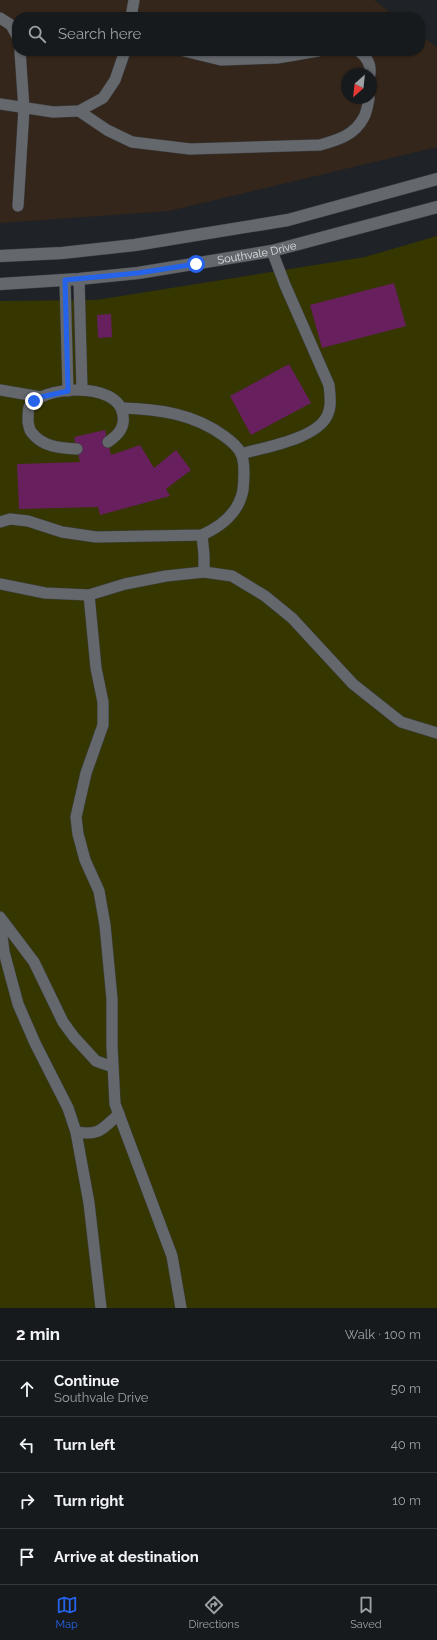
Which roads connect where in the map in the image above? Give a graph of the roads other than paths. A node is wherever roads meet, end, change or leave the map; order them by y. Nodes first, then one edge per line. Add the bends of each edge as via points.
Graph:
1 (134, 0) edge
2 (132, 12) edge
3 (0, 18) edge
4 (12, 24) edge
5 (20, 56) edge
6 (122, 56) edge
7 (205, 56) edge
8 (289, 56) edge
9 (365, 56) edge
10 (371, 68) edge
11 (0, 104) edge
12 (367, 104) edge
13 (24, 109) junction
14 (79, 111) junction
15 (437, 179) edge
16 (18, 206) dead end
17 (437, 207) edge
18 (272, 251) junction
19 (0, 256) edge
20 (79, 279) junction
21 (65, 280) junction
22 (0, 284) edge
23 (0, 390) edge
24 (82, 390) junction
25 (68, 391) junction
26 (41, 397) junction
27 (122, 408) junction
28 (108, 442) dead end
29 (76, 449) dead end
30 (241, 454) junction
31 (0, 522) edge
32 (202, 535) junction
33 (204, 572) junction
34 (0, 584) edge
35 (89, 595) junction
36 (437, 733) edge
37 (0, 918) edge
38 (113, 1067) junction
39 (119, 1114) junction
40 (76, 1132) junction
41 (101, 1308) edge
42 (181, 1308) edge

1 - 2 lane
3 - 4 lane
5 - 13 lane
6 - 14 lane via 115,80 103,98
7 - 8 lane via 221,60
9 - 10 lane
11 - 13 lane
12 - 14 lane via 364,117 352,132 338,140 320,145 190,149 132,142 107,130
13 - 14 lane
13 - 16 lane
15 - 19 street via 288,220 135,245 62,253
17 - 18 street, Southvale Drive
18 - 20 street, Southvale Drive via 138,273
18 - 30 lane via 329,385 331,402 327,416 317,429 298,438
20 - 21 street, Southvale Drive
20 - 24 lane
21 - 22 street, Southvale Drive
21 - 25 lane
23 - 26 lane
24 - 25 lane
24 - 27 lane via 106,394 116,400
25 - 26 lane
26 - 29 lane via 29,407 30,431 38,440 49,445
27 - 28 lane via 124,418 121,428 118,435
27 - 30 lane via 163,411 189,417 213,428 234,443
30 - 32 lane via 244,479 241,497 231,516 214,530
31 - 32 lane via 10,519 28,521 62,532 96,537
32 - 33 lane
33 - 35 lane via 125,584
33 - 36 lane via 232,576 265,596 292,618 353,684 384,709 401,722
34 - 35 lane via 45,593
35 - 38 lane via 96,668 103,702 103,725 86,773 76,817 85,860 99,891 112,999
37 - 38 lane via 34,962 63,1022 74,1037 96,1061
37 - 40 lane via 4,952 18,1004 68,1108
38 - 39 lane via 115,1104
39 - 40 lane via 99,1131 90,1134
39 - 42 lane via 172,1256
40 - 41 lane via 89,1203

